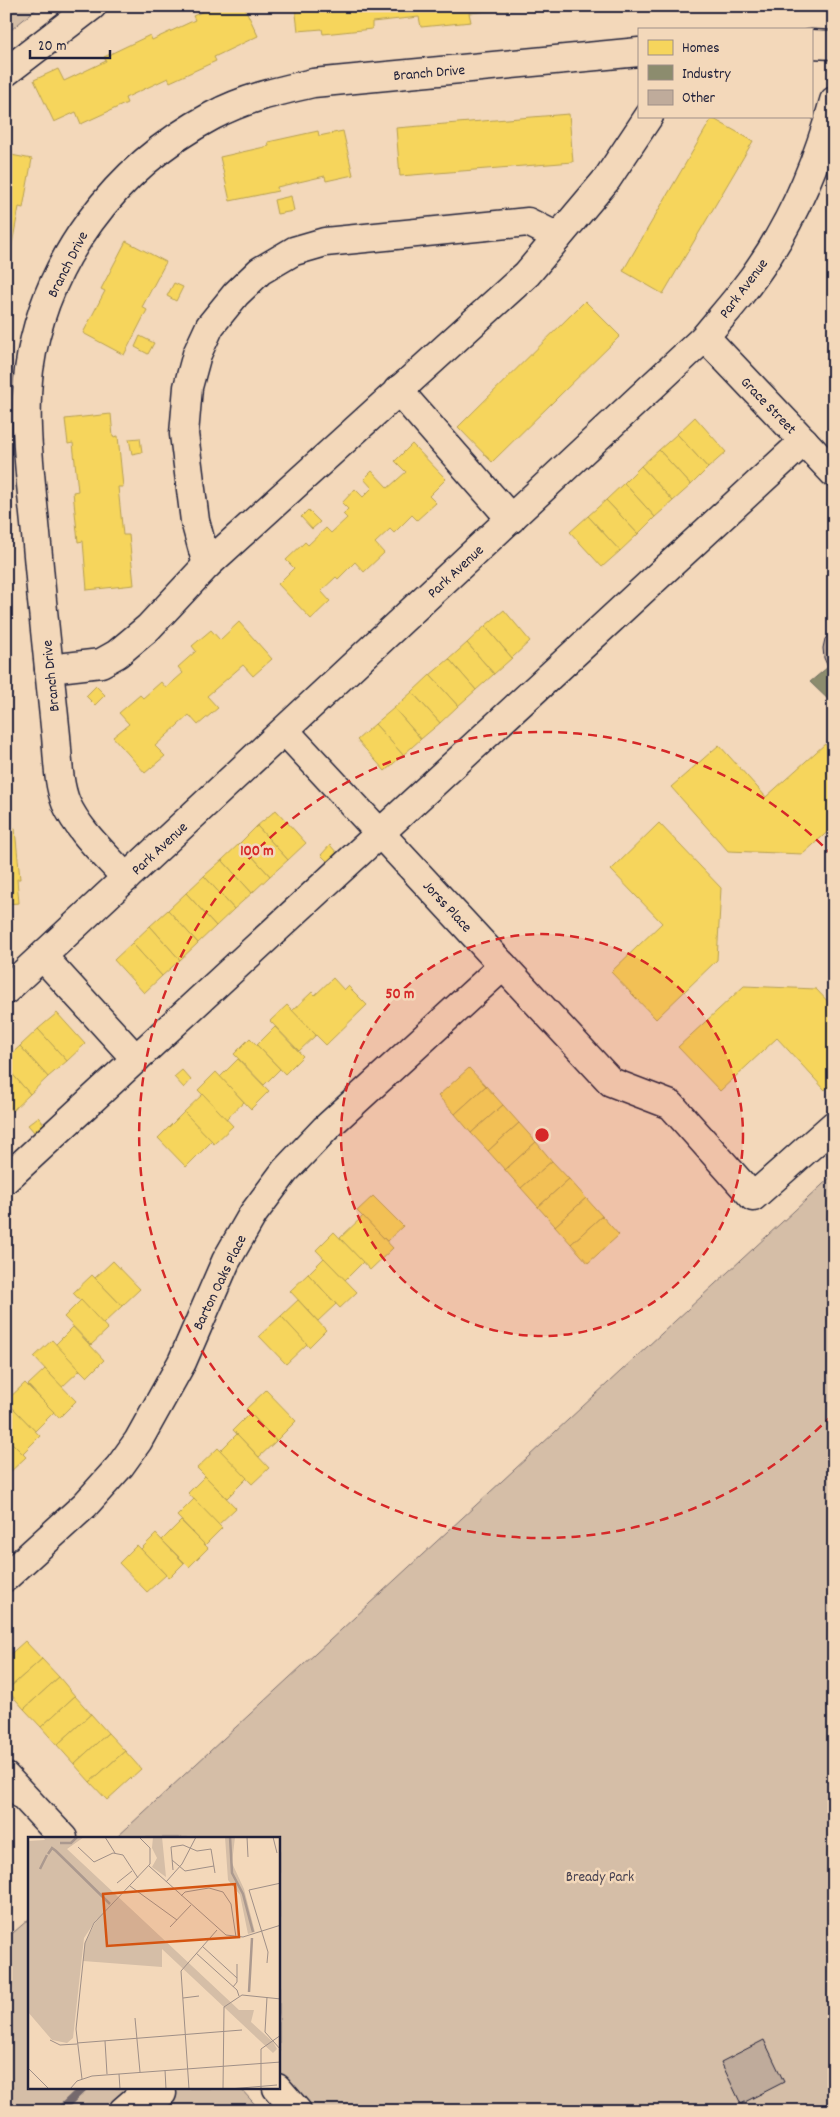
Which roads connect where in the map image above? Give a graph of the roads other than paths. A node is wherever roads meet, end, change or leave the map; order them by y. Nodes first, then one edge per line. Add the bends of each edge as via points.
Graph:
1 (92, 6) edge
2 (812, 44) edge
3 (834, 45) edge
4 (638, 52) edge
5 (6, 72) edge
6 (834, 102) edge
7 (648, 118) edge
8 (558, 237) junction
9 (705, 337) junction
10 (398, 390) junction
11 (804, 441) junction
12 (834, 473) edge
13 (511, 519) junction
14 (207, 565) junction
15 (49, 669) junction
16 (285, 731) junction
17 (381, 834) junction
18 (126, 878) junction
19 (42, 956) junction
20 (503, 966) junction
21 (6, 990) edge
22 (136, 1059) junction
23 (834, 1125) edge
24 (6, 1178) edge
25 (6, 1577) edge
26 (6, 1777) edge
27 (63, 1837) edge
28 (279, 2090) edge
29 (162, 2093) dead end
30 (123, 2111) edge
31 (297, 2111) edge

1 - 5 street
2 - 3 street
4 - 15 street, Branch Drive via 304,85 260,96 214,115 172,140 135,169 104,201 56,278 39,324 29,369 26,417 29,464
6 - 9 street, Park Avenue via 800,197 773,248
7 - 8 street via 607,179
8 - 10 street via 527,274
8 - 14 street via 528,222 325,242 294,251 260,271 210,326 197,354 188,388 184,434 195,521
9 - 11 street, Grace Street
9 - 13 street, Park Avenue
10 - 13 street
10 - 14 street
11 - 12 street, Grace Street
11 - 17 street
13 - 16 street, Park Avenue
14 - 15 street via 148,628 118,654 101,663
15 - 18 street, Branch Drive via 66,801 77,823
16 - 17 street, Jorss Place
16 - 18 street, Park Avenue
17 - 20 street, Jorss Place
17 - 22 street
18 - 19 street, Park Avenue
19 - 21 street, Park Avenue
19 - 22 street
20 - 23 street, Jorss Place via 611,1082 671,1105 753,1197
20 - 25 street, Barton Oaks Place via 325,1129 285,1171 253,1214 226,1261 182,1362 138,1441 85,1504
22 - 24 street
26 - 27 street
28 - 31 street
29 - 30 street via 146,2091

